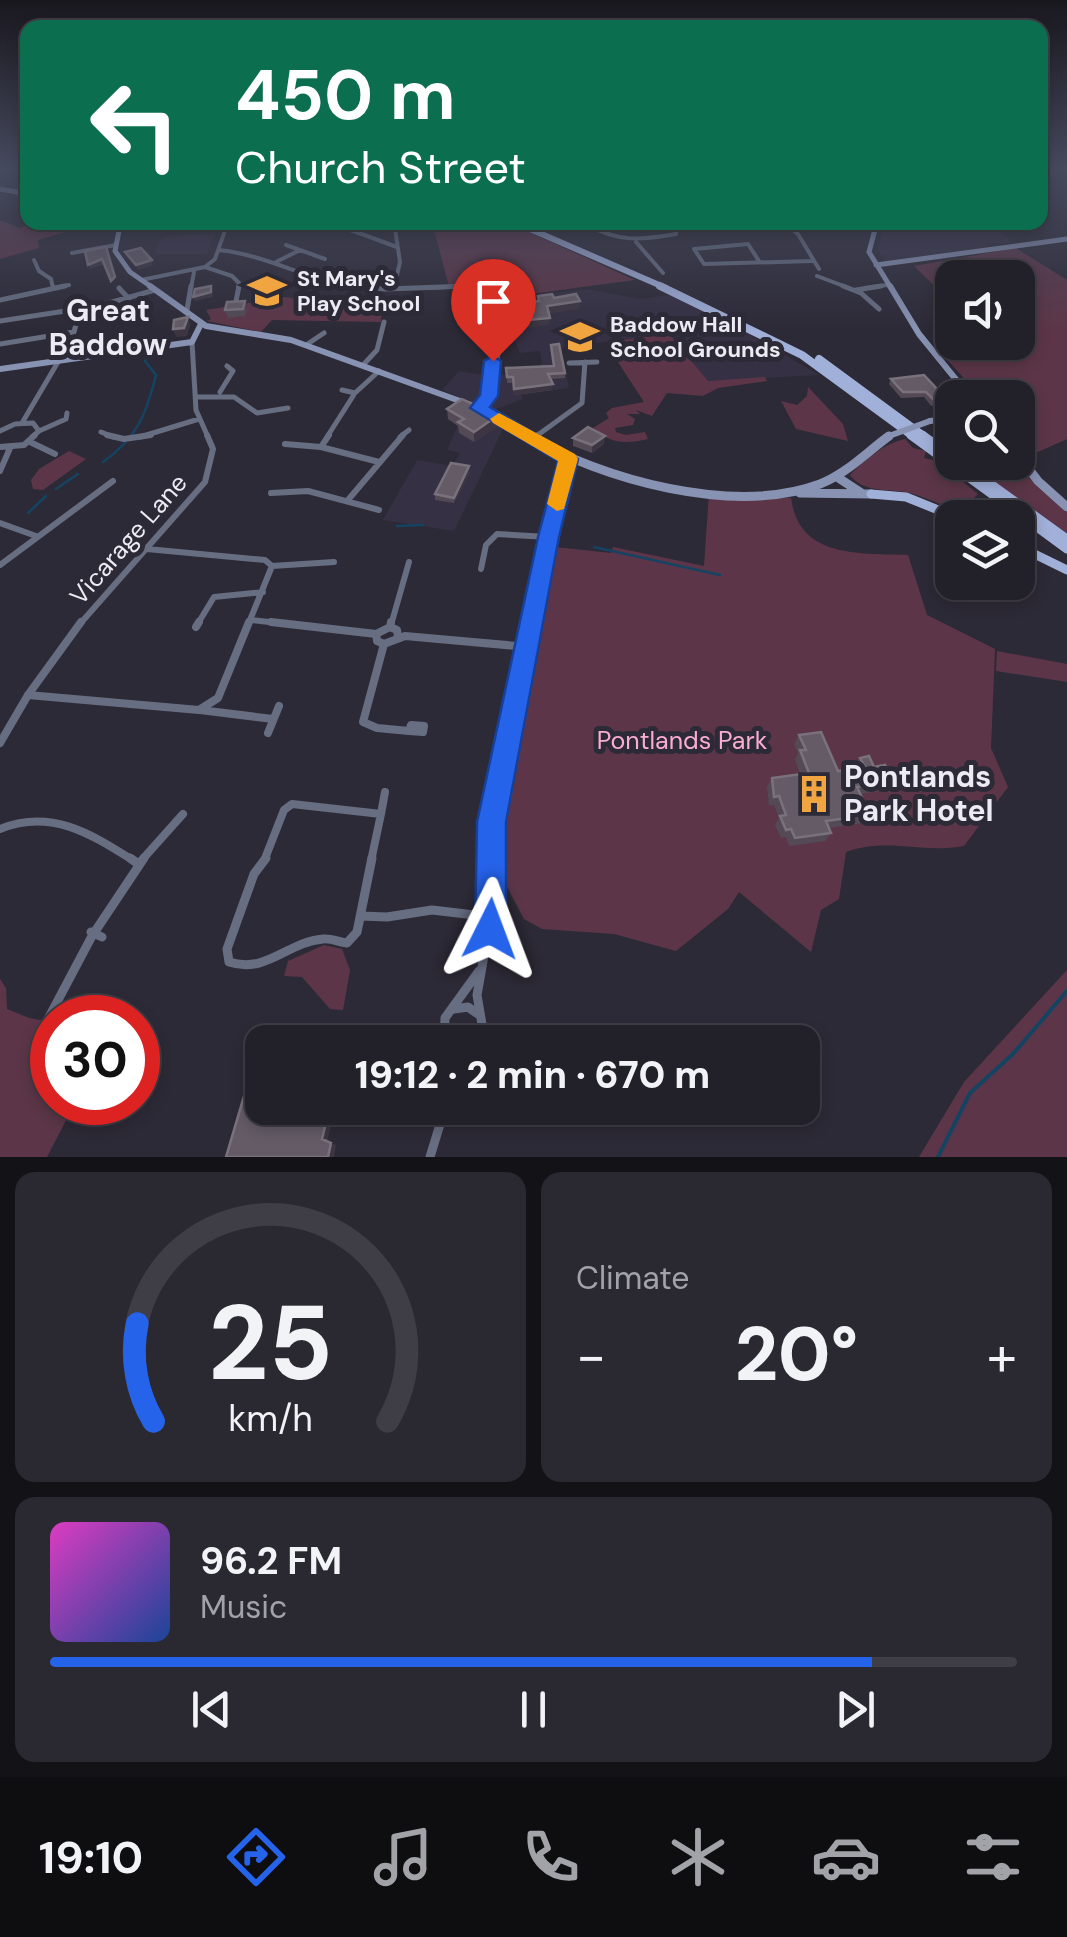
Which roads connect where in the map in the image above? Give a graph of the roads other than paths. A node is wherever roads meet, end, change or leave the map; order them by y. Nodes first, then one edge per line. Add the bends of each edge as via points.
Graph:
1 (119, 230) edge
2 (225, 230) edge
3 (351, 230) edge
4 (395, 230) edge
5 (532, 230) edge
6 (542, 230) edge
7 (597, 230) edge
8 (676, 230) edge
9 (793, 230) edge
10 (875, 230) edge
11 (1067, 239) edge
12 (636, 242) junction
13 (116, 245) junction
14 (286, 245) dead end
15 (398, 247) junction
16 (219, 250) junction
17 (300, 250) junction
18 (72, 253) dead end
19 (325, 260) dead end
20 (759, 261) junction
21 (812, 261) junction
22 (275, 262) junction
23 (876, 265) junction
24 (26, 266) dead end
25 (205, 267) junction
26 (194, 271) junction
27 (663, 272) dead end
28 (141, 280) junction
29 (887, 284) junction
30 (70, 285) dead end
31 (53, 288) junction
32 (119, 288) dead end
33 (394, 288) junction
34 (156, 290) junction
35 (856, 290) junction
36 (0, 300) edge
37 (129, 300) junction
38 (236, 300) edge
39 (506, 300) dead end
40 (80, 309) junction
41 (879, 309) dead end
42 (187, 310) junction
43 (0, 321) edge
44 (201, 324) junction
45 (506, 325) dead end
46 (386, 326) dead end
47 (324, 333) dead end
48 (192, 342) junction
49 (0, 344) edge
50 (306, 345) junction
51 (58, 362) junction
52 (585, 362) junction
53 (597, 362) dead end
54 (569, 363) dead end
55 (364, 364) junction
56 (227, 366) dead end
57 (0, 370) edge
58 (380, 370) junction
59 (956, 380) edge
60 (342, 390) dead end
61 (219, 393) junction
62 (355, 394) junction
63 (196, 397) junction
64 (288, 408) dead end
65 (479, 408) junction
66 (67, 413) dead end
67 (198, 419) junction
68 (935, 420) edge
69 (22, 422) junction
70 (408, 430) dead end
71 (39, 431) junction
72 (0, 432) edge
73 (102, 435) dead end
74 (889, 436) joint
75 (535, 437) junction
76 (30, 442) junction
77 (935, 444) edge
78 (0, 447) edge
79 (321, 447) junction
80 (10, 448) junction
81 (286, 453) dead end
82 (55, 454) dead end
83 (568, 459) junction
84 (379, 462) junction
85 (0, 471) edge
86 (1035, 473) edge
87 (836, 477) junction
88 (985, 480) edge
89 (108, 483) dead end
90 (271, 493) dead end
91 (793, 493) junction
92 (867, 494) junction
93 (348, 500) junction
94 (1067, 507) edge
95 (935, 509) edge
96 (379, 510) dead end
97 (0, 523) edge
98 (36, 536) junction
99 (548, 537) junction
100 (1067, 539) edge
101 (146, 549) junction
102 (1067, 550) edge
103 (1035, 554) edge
104 (334, 562) dead end
105 (409, 562) dead end
106 (0, 564) edge
107 (272, 566) junction
108 (481, 569) dead end
109 (1067, 570) edge
110 (263, 592) junction
111 (251, 620) junction
112 (186, 621) dead end
113 (390, 627) junction
114 (376, 634) junction
115 (398, 636) junction
116 (384, 644) junction
117 (528, 647) junction
118 (28, 695) junction
119 (278, 706) dead end
120 (199, 710) junction
121 (273, 719) junction
122 (409, 730) dead end
123 (268, 733) dead end
124 (0, 744) edge
125 (385, 792) dead end
126 (184, 814) dead end
127 (380, 814) junction
128 (0, 828) edge
129 (137, 863) junction
130 (361, 916) junction
131 (492, 917) junction
132 (91, 932) junction
133 (102, 937) dead end
134 (481, 968) junction
135 (60, 995) edge
136 (454, 1010) junction
137 (479, 1015) junction
138 (445, 1025) edge
139 (482, 1025) edge
140 (440, 1125) edge
141 (430, 1157) edge

1 - 13 street
2 - 16 street
3 - 15 street
4 - 15 street
5 - 102 main road via 722,312 802,355
6 - 77 main road via 773,331
7 - 12 street
8 - 12 street
9 - 21 street
10 - 23 street via 869,252
11 - 23 street
12 - 27 street
13 - 18 street
13 - 28 street via 120,261
14 - 17 street
15 - 33 street
16 - 22 street
16 - 25 street
17 - 19 street
17 - 22 street
20 - 20 street via 704,264 694,249 748,244
20 - 21 street
21 - 35 street via 818,272
22 - 33 street via 323,282
23 - 29 street
24 - 31 street via 35,262
25 - 26 street
25 - 38 street via 240,283
26 - 28 street
26 - 42 street
28 - 34 street
29 - 35 street
29 - 59 street
30 - 31 street
31 - 36 street
32 - 37 street
33 - 39 street via 493,285
34 - 37 street
34 - 42 street
35 - 41 street
37 - 40 street
40 - 43 street
40 - 49 street via 77,329 69,334
42 - 44 street
44 - 48 street
44 - 50 street
45 - 65 street via 489,396
46 - 55 street
47 - 50 street
48 - 51 street
48 - 63 street, Vicarage Lane
50 - 55 street
51 - 57 street
51 - 69 street
52 - 53 street
52 - 54 street
52 - 75 street via 580,402
55 - 58 street
56 - 61 street via 233,371
58 - 62 street
58 - 65 street
60 - 62 street
61 - 63 street
61 - 64 street via 244,400 251,412
62 - 79 street
63 - 67 street, Vicarage Lane
65 - 75 street
66 - 71 street
67 - 73 street via 134,438
67 - 101 street, Vicarage Lane via 213,450 208,474
68 - 74 street, bridge
69 - 71 street
69 - 72 street
70 - 84 street
71 - 76 street
74 - 87 street
75 - 83 street
76 - 80 street
76 - 82 street
78 - 80 street
79 - 81 street via 285,442
79 - 84 street
80 - 85 street
83 - 91 street via 674,486
83 - 99 street
84 - 93 street
86 - 94 street
87 - 91 street
87 - 92 street
88 - 100 main road
89 - 98 street
90 - 93 street via 308,490
91 - 92 street
92 - 95 main road via 906,497
93 - 96 street
97 - 98 street
98 - 106 street
99 - 108 street via 496,534
99 - 117 street
101 - 107 street via 265,560
101 - 118 street, Vicarage Lane
103 - 109 main road
104 - 107 street via 325,557
105 - 113 street
107 - 110 street
110 - 111 street
110 - 112 street via 214,597 197,623
111 - 114 street
111 - 120 street via 218,698
113 - 114 street
113 - 115 street
114 - 116 street
115 - 116 street
115 - 117 street
116 - 122 street via 362,722
117 - 131 street via 492,822
118 - 120 street
118 - 124 street, Vicarage Lane
119 - 121 street
120 - 121 street
121 - 123 street
125 - 127 street
126 - 129 street
127 - 130 street
127 - 130 street via 292,804 284,810 227,957 244,967 319,940 348,942
128 - 129 street via 36,818 60,822
129 - 132 street
130 - 131 street via 432,910
131 - 134 street
132 - 133 street
132 - 135 street
134 - 136 street
134 - 137 street
136 - 137 street
136 - 138 street
137 - 139 street
140 - 141 street

